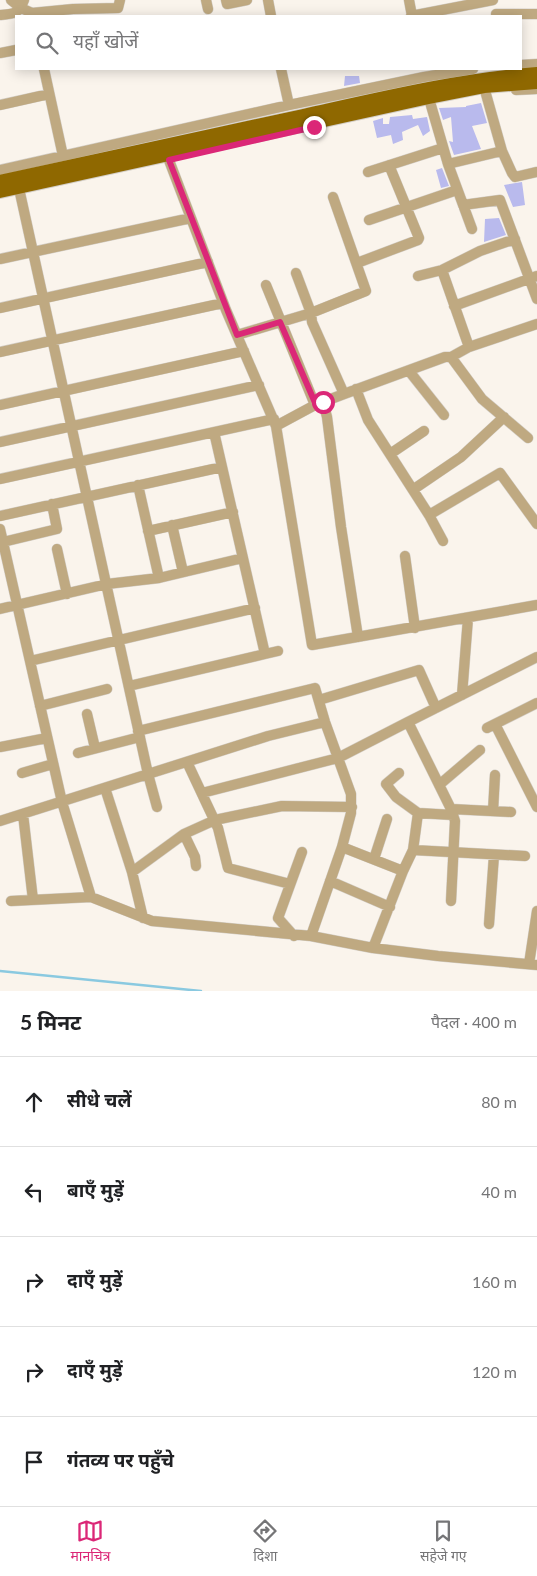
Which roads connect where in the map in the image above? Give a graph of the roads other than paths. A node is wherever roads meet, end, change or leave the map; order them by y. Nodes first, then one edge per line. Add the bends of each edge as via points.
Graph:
1 (11, 0) edge
2 (120, 0) edge
3 (226, 0) edge
4 (247, 0) edge
5 (268, 0) edge
6 (409, 0) edge
7 (493, 0) edge
8 (500, 0) edge
9 (23, 4) edge
10 (69, 5) edge
11 (79, 12) edge
12 (537, 14) edge
13 (0, 15) edge
14 (33, 15) edge
15 (271, 15) edge
16 (412, 15) edge
17 (417, 15) edge
18 (496, 15) edge
19 (15, 50) edge
20 (0, 53) edge
21 (537, 64) edge
22 (522, 65) edge
23 (44, 70) edge
24 (281, 70) edge
25 (461, 70) edge
26 (424, 73) edge
27 (537, 73) edge
28 (537, 83) edge
29 (484, 89) junction
30 (537, 90) edge
31 (49, 94) junction
32 (430, 102) junction
33 (0, 105) edge
34 (289, 105) junction
35 (174, 138) junction
36 (443, 148) junction
37 (502, 151) junction
38 (96, 155) junction
39 (64, 156) junction
40 (168, 158) junction
41 (448, 164) junction
42 (390, 165) junction
43 (0, 170) edge
44 (368, 172) dead end
45 (537, 172) edge
46 (0, 180) edge
47 (457, 190) junction
48 (0, 192) edge
49 (20, 193) junction
50 (0, 197) edge
51 (333, 197) dead end
52 (463, 205) junction
53 (407, 207) junction
54 (191, 218) junction
55 (369, 220) dead end
56 (472, 229) dead end
57 (515, 239) junction
58 (33, 251) junction
59 (0, 259) edge
60 (208, 262) junction
61 (357, 263) junction
62 (442, 270) junction
63 (296, 273) dead end
64 (418, 276) dead end
65 (534, 277) edge
66 (266, 285) dead end
67 (44, 299) junction
68 (537, 299) edge
69 (223, 303) junction
70 (454, 306) junction
71 (0, 308) edge
72 (311, 313) junction
73 (280, 322) junction
74 (535, 327) edge
75 (237, 335) junction
76 (53, 340) junction
77 (469, 347) junction
78 (244, 351) junction
79 (0, 352) edge
80 (451, 357) junction
81 (409, 371) junction
82 (258, 385) junction
83 (356, 389) junction
84 (64, 391) junction
85 (344, 394) junction
86 (319, 404) junction
87 (0, 405) edge
88 (444, 416) dead end
89 (504, 417) junction
90 (275, 423) junction
91 (72, 426) junction
92 (424, 431) dead end
93 (214, 432) junction
94 (528, 438) dead end
95 (0, 442) edge
96 (390, 454) junction
97 (80, 462) junction
98 (222, 467) junction
99 (0, 479) edge
100 (138, 485) junction
101 (414, 489) junction
102 (87, 496) junction
103 (52, 504) junction
104 (233, 512) junction
105 (429, 515) junction
106 (0, 516) edge
107 (537, 524) edge
108 (172, 525) junction
109 (0, 529) edge
110 (148, 531) junction
111 (443, 541) dead end
112 (3, 542) junction
113 (57, 549) dead end
114 (406, 556) dead end
115 (243, 558) junction
116 (183, 572) junction
117 (159, 578) junction
118 (107, 584) junction
119 (67, 594) junction
120 (18, 605) junction
121 (537, 605) edge
122 (255, 608) junction
123 (0, 609) edge
124 (468, 618) junction
125 (415, 628) junction
126 (358, 637) junction
127 (118, 640) junction
128 (278, 651) dead end
129 (265, 654) junction
130 (537, 657) edge
131 (30, 661) junction
132 (129, 686) junction
133 (106, 689) dead end
134 (462, 695) junction
135 (319, 700) junction
136 (537, 703) edge
137 (40, 706) junction
138 (436, 708) junction
139 (87, 714) dead end
140 (325, 722) junction
141 (408, 722) junction
142 (139, 734) junction
143 (48, 738) junction
144 (0, 747) edge
145 (95, 748) junction
146 (480, 750) dead end
147 (78, 753) dead end
148 (338, 758) junction
149 (187, 762) junction
150 (54, 764) junction
151 (22, 773) dead end
152 (399, 773) dead end
153 (148, 774) junction
154 (495, 775) dead end
155 (439, 785) junction
156 (105, 788) junction
157 (202, 794) junction
158 (536, 801) edge
159 (62, 802) junction
160 (158, 807) dead end
161 (352, 807) junction
162 (493, 811) junction
163 (452, 812) junction
164 (511, 812) dead end
165 (418, 813) junction
166 (23, 814) junction
167 (387, 819) dead end
168 (215, 820) junction
169 (0, 821) edge
170 (184, 834) junction
171 (342, 847) junction
172 (413, 850) junction
173 (302, 852) dead end
174 (453, 853) junction
175 (494, 855) junction
176 (525, 856) dead end
177 (374, 859) junction
178 (196, 866) dead end
179 (403, 870) junction
180 (132, 872) junction
181 (330, 881) junction
182 (290, 884) junction
183 (91, 897) junction
184 (33, 900) junction
185 (11, 901) dead end
186 (451, 901) dead end
187 (390, 906) junction
188 (537, 912) edge
189 (143, 918) junction
190 (489, 924) dead end
191 (294, 936) junction
192 (311, 936) junction
193 (373, 948) junction
194 (533, 965) edge

1 - 9 street
2 - 11 street via 118,8
3 - 4 street via 227,4
5 - 15 street
6 - 16 street
7 - 17 street
8 - 18 street
9 - 13 street via 17,13
9 - 14 street
10 - 11 street
10 - 14 street
12 - 18 street
19 - 20 street
21 - 22 street
23 - 31 street
24 - 34 street
25 - 26 street
26 - 34 street
27 - 35 main road via 444,85
28 - 29 main road
29 - 30 street
29 - 32 street
29 - 37 street
29 - 40 main road
31 - 33 street
31 - 39 street
32 - 36 street
32 - 40 street
34 - 35 street
35 - 38 main road
36 - 41 street
36 - 42 street
37 - 41 street
37 - 45 street via 515,177
38 - 39 street
38 - 46 main road
39 - 43 street
40 - 48 main road
40 - 49 street
40 - 54 street
41 - 47 street
42 - 44 street
42 - 53 street
47 - 52 street
47 - 53 street
49 - 50 street
49 - 58 street
51 - 61 street
52 - 56 street
52 - 57 street via 500,200
53 - 55 street
53 - 61 street via 418,240
54 - 58 street
54 - 60 street
57 - 62 street via 480,251
57 - 65 street
58 - 59 street
58 - 67 street
60 - 67 street
60 - 69 street
61 - 72 street via 366,291
62 - 64 street
62 - 70 street
63 - 72 street
65 - 68 street
65 - 70 street
66 - 73 street
67 - 71 street
67 - 76 street
69 - 75 street
69 - 76 street
70 - 77 street
72 - 73 street
72 - 85 street
73 - 75 street
73 - 86 street
74 - 77 street
75 - 78 street
76 - 79 street
76 - 84 street
77 - 80 street
78 - 82 street
78 - 84 street
80 - 81 street
80 - 89 street via 482,399
81 - 83 street
81 - 88 street
82 - 90 street
82 - 91 street
83 - 85 street
83 - 96 street via 368,420
84 - 87 street
84 - 91 street
85 - 86 street
86 - 90 street
86 - 126 street via 326,417
89 - 94 street
89 - 101 street via 461,457
90 - 93 street
90 - 126 street via 312,645
91 - 95 street
91 - 97 street
92 - 96 street
93 - 97 street
93 - 98 street
96 - 101 street
97 - 99 street
97 - 102 street
98 - 100 street
98 - 104 street
100 - 102 street
100 - 110 street
101 - 105 street
102 - 103 street
102 - 118 street
103 - 106 street
103 - 112 street via 57,529
104 - 108 street
104 - 115 street
105 - 107 street via 500,473
105 - 111 street
108 - 110 street
108 - 116 street
109 - 112 street
110 - 117 street
112 - 120 street
113 - 119 street
114 - 125 street
115 - 116 street
115 - 122 street
116 - 117 street
117 - 118 street
118 - 119 street
118 - 127 street
119 - 120 street
120 - 123 street
120 - 131 street
121 - 124 street
122 - 127 street
122 - 129 street
124 - 125 street
124 - 134 street
125 - 126 street
127 - 131 street
127 - 132 street
128 - 129 street
129 - 132 street
130 - 134 street
131 - 137 street
132 - 142 street
133 - 137 street
134 - 138 street
135 - 138 street via 419,670
135 - 140 street
135 - 142 street via 317,690 312,688
136 - 158 street via 491,726
137 - 143 street
138 - 141 street
139 - 145 street
140 - 148 street
140 - 149 street
141 - 148 street
141 - 155 street
142 - 145 street
142 - 153 street
143 - 144 street
143 - 150 street
145 - 147 street
146 - 155 street
148 - 157 street
148 - 161 street via 351,794
149 - 153 street
149 - 157 street
150 - 151 street
150 - 159 street
152 - 165 street via 386,786
153 - 156 street
153 - 160 street
154 - 162 street
155 - 163 street
156 - 159 street
156 - 180 street
157 - 168 street
159 - 166 street
159 - 183 street
161 - 168 street via 282,806
161 - 171 street
162 - 163 street
162 - 164 street
163 - 165 street
163 - 174 street
165 - 172 street
166 - 169 street
166 - 184 street
167 - 177 street
168 - 170 street
168 - 182 street via 228,868
170 - 178 street
170 - 180 street
171 - 177 street
171 - 181 street
172 - 174 street
172 - 179 street
173 - 182 street
174 - 175 street
174 - 186 street
175 - 176 street
175 - 190 street
177 - 179 street
179 - 187 street
180 - 189 street
181 - 187 street
181 - 192 street
182 - 191 street via 278,918
183 - 184 street
183 - 189 street
184 - 185 street
187 - 193 street
188 - 194 street
189 - 191 street
191 - 192 street
192 - 193 street
193 - 194 street

